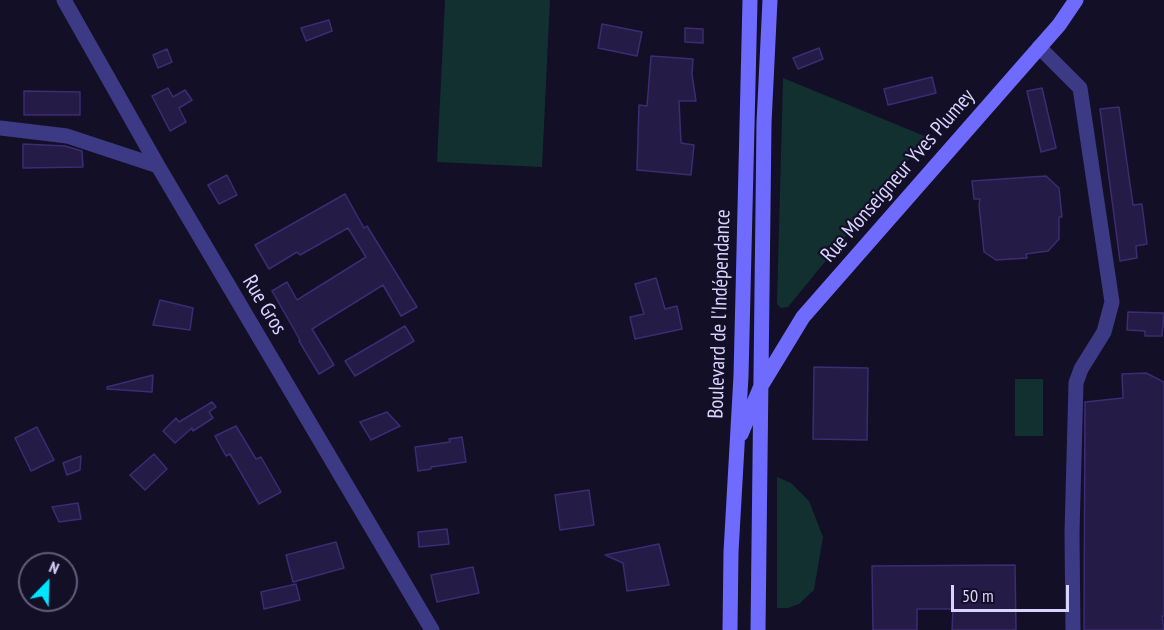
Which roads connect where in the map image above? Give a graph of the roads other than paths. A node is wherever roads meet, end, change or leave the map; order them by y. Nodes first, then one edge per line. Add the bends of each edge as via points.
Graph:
1 (64, 0) edge
2 (750, 0) edge
3 (770, 0) edge
4 (1076, 0) edge
5 (1039, 47) junction
6 (0, 128) edge
7 (158, 166) junction
8 (761, 386) junction
9 (736, 446) junction
10 (432, 630) edge
11 (730, 630) edge
12 (758, 630) edge
13 (1073, 630) edge

1 - 7 street, Rue Gros
2 - 9 main road, Boulevard de l'Indépendance
3 - 8 main road, Boulevard de l'Indépendance via 764,123
4 - 5 main road, Rue Monseigneur Yves Plumey
5 - 8 main road, Rue Monseigneur Yves Plumey via 803,317
5 - 13 street via 1080,88 1112,302 1104,332 1076,383
6 - 7 street via 68,136
7 - 10 street, Rue Gros
8 - 9 main road
8 - 12 main road, Boulevard de l'Indépendance
9 - 11 main road, Boulevard de l'Indépendance

